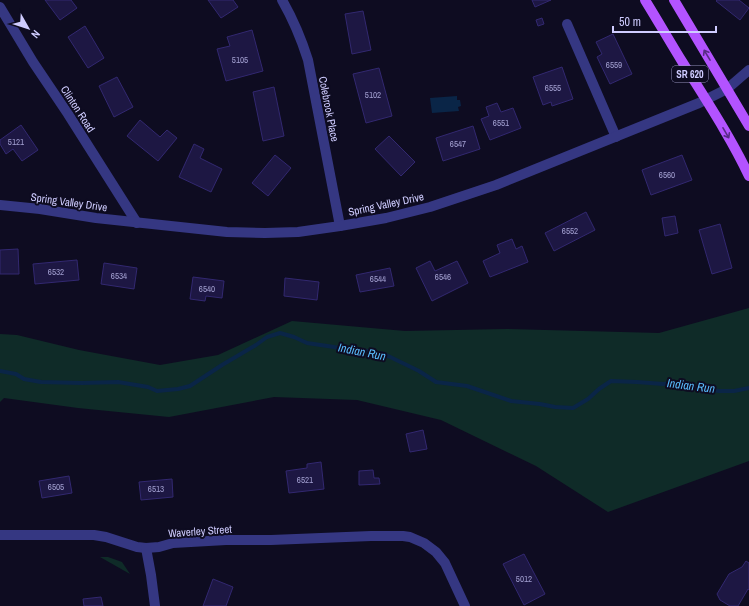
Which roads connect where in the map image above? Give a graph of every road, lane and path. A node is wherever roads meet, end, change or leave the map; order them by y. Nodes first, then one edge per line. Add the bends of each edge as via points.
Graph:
1 (282, 0) edge
2 (646, 0) edge
3 (674, 0) edge
4 (0, 7) edge
5 (567, 24) dead end
6 (749, 70) edge
7 (727, 89) junction
8 (706, 99) junction
9 (749, 126) edge
10 (616, 137) junction
11 (749, 176) edge
12 (0, 205) edge
13 (137, 223) junction
14 (340, 226) junction
15 (0, 535) edge
16 (146, 548) junction
17 (155, 606) edge
18 (465, 606) edge

1 - 14 street, Colebrook Place via 292,17 308,60
2 - 8 main road, SR 620
7 -> 3 main road, SR 620
4 - 13 street, Clinton Road
5 - 10 street
6 - 7 street, Spring Valley Drive
7 - 8 street, Spring Valley Drive
7 - 9 main road, SR 620
8 - 10 street, Spring Valley Drive
8 -> 11 main road, SR 620
10 - 14 street, Spring Valley Drive via 496,185 430,207
12 - 13 street, Spring Valley Drive
13 - 14 street, Spring Valley Drive via 265,233 298,232
15 - 16 street, Waverley Street via 106,537
16 - 17 street
16 - 18 street, Waverley Street via 173,543 226,540 410,537 424,543 445,563

